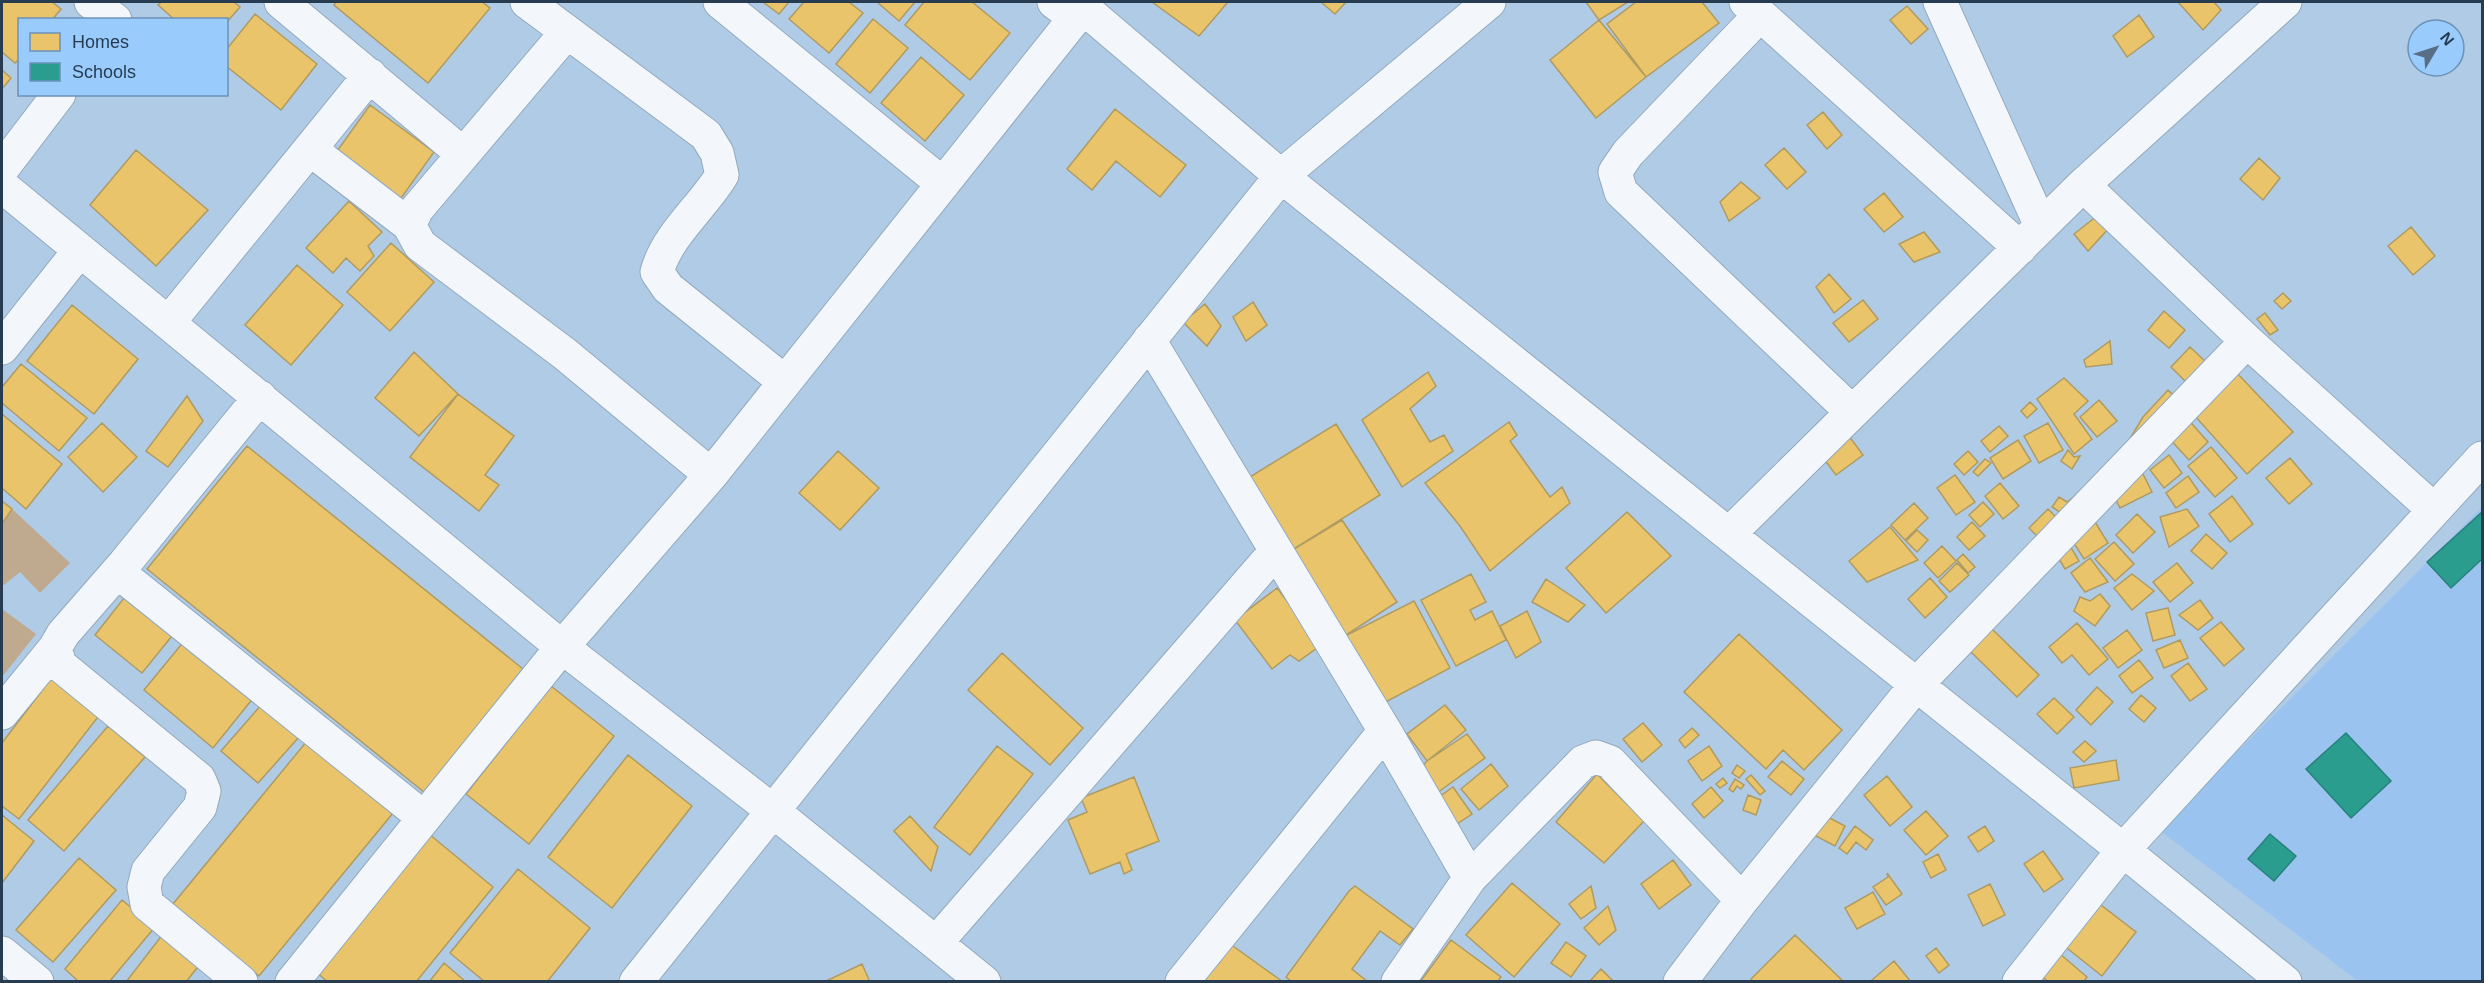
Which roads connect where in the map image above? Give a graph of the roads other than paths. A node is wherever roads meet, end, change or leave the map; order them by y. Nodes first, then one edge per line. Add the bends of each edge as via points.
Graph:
1 (91, 2) edge
2 (131, 2) edge
3 (281, 2) edge
4 (720, 2) edge
5 (1489, 2) edge
6 (1940, 2) edge
7 (2284, 2) edge
8 (535, 4) edge
9 (1077, 8) edge
10 (1753, 8) edge
11 (113, 18) edge
12 (118, 18) edge
13 (567, 32) junction
14 (370, 75) junction
15 (57, 96) edge
16 (311, 150) junction
17 (463, 154) junction
18 (2, 169) edge
19 (1281, 176) junction
20 (943, 183) junction
21 (2083, 185) junction
22 (2, 186) edge
23 (409, 225) junction
24 (2031, 237) junction
25 (80, 250) junction
26 (169, 322) junction
27 (1149, 340) junction
28 (2247, 341) junction
29 (2, 348) edge
30 (785, 382) junction
31 (260, 397) junction
32 (1852, 412) junction
33 (2482, 458) edge
34 (711, 475) junction
35 (2434, 510) junction
36 (1730, 534) junction
37 (1276, 551) junction
38 (125, 563) junction
39 (562, 647) junction
40 (55, 648) junction
41 (1916, 685) junction
42 (2, 713) edge
43 (1385, 731) junction
44 (773, 810) junction
45 (423, 817) junction
46 (2123, 850) junction
47 (1470, 878) junction
48 (1742, 900) junction
49 (936, 943) junction
50 (2, 953) edge
51 (37, 981) edge
52 (241, 981) edge
53 (292, 981) edge
54 (636, 981) edge
55 (984, 981) edge
56 (1182, 981) edge
57 (1398, 981) edge
58 (1680, 981) edge
59 (2019, 981) edge
60 (2285, 981) edge

1 - 11 street
2 - 12 street
3 - 14 street
4 - 20 street
5 - 19 street
6 - 24 street
7 - 21 street
8 - 13 street
9 - 19 street
9 - 20 street
10 - 24 street
10 - 32 street via 1615,172 1621,192
13 - 17 street
13 - 30 street via 706,135 717,153 722,175 668,245 657,272 668,288
14 - 16 street
14 - 17 street
15 - 18 street
16 - 23 street
16 - 26 street
17 - 23 street via 417,209
19 - 27 street
19 - 36 street
20 - 30 street
21 - 24 street
21 - 28 street
22 - 25 street
23 - 34 street via 420,245 565,354
24 - 32 street
25 - 26 street
25 - 29 street
26 - 31 street
27 - 37 street
27 - 44 street
28 - 35 street
28 - 41 street
30 - 34 street
31 - 38 street
31 - 39 street
32 - 36 street
33 - 35 street
34 - 39 street
35 - 46 street
36 - 41 street
37 - 43 street
37 - 49 street
38 - 40 street
38 - 45 street via 124,577
39 - 44 street
39 - 45 street
40 - 42 street
40 - 52 street via 60,665 199,779 204,791 200,807 148,871 144,887 147,904
41 - 46 street
41 - 48 street
43 - 47 street
43 - 56 street
44 - 49 street
44 - 54 street
45 - 53 street
46 - 59 street
46 - 60 street
47 - 48 street via 1583,762 1596,757 1610,762
47 - 57 street
48 - 58 street
49 - 55 street
50 - 51 street

